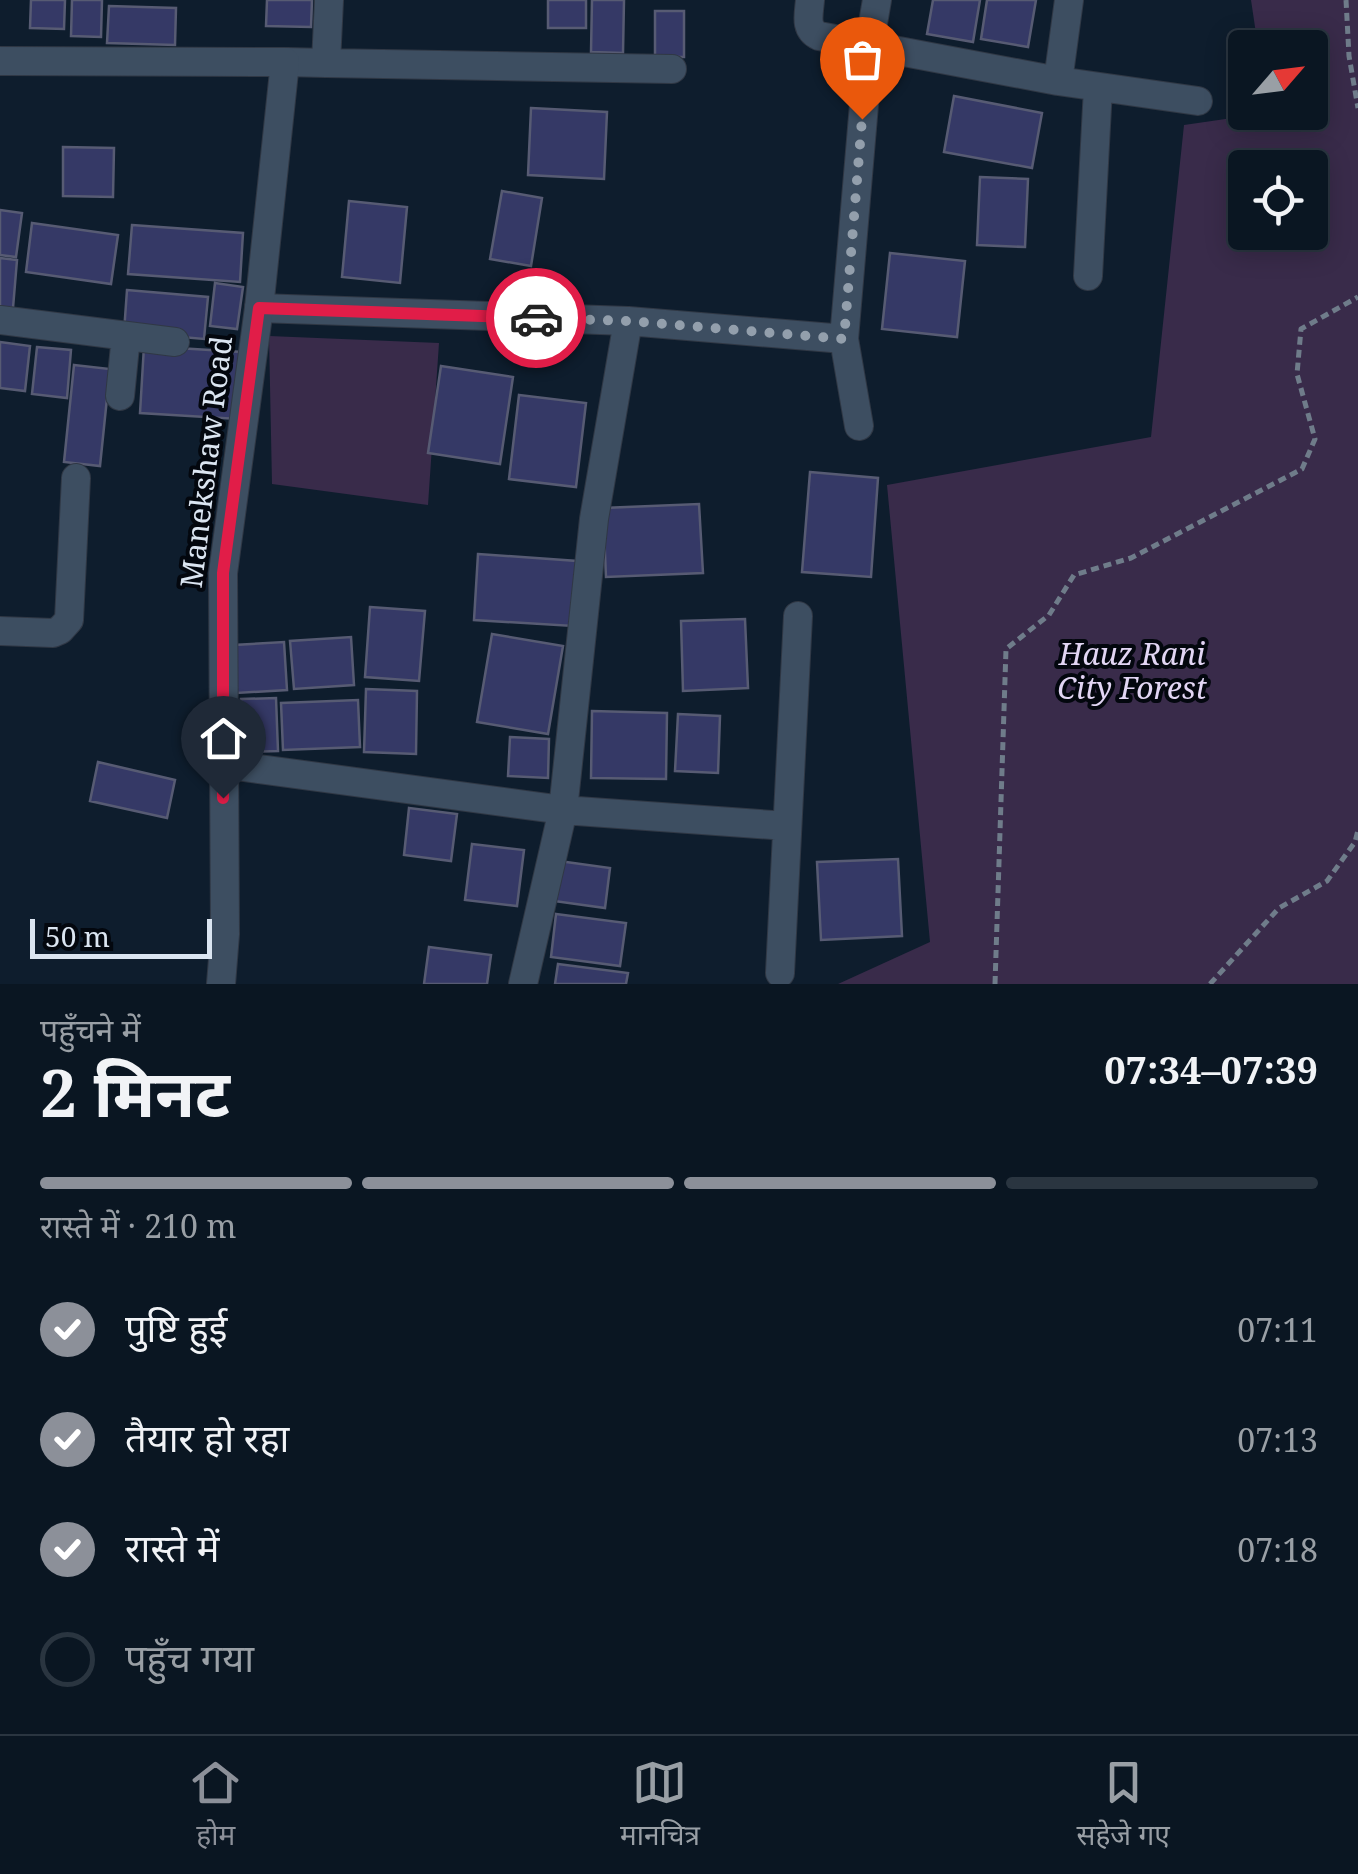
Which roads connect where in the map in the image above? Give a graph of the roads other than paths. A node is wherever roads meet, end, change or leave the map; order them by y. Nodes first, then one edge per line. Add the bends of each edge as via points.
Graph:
1 (329, 0) edge
2 (810, 0) edge
3 (877, 0) edge
4 (1069, 0) edge
5 (868, 46) junction
6 (0, 61) edge
7 (286, 62) junction
8 (326, 63) junction
9 (672, 69) dead end
10 (1058, 81) junction
11 (1098, 88) junction
12 (1198, 101) dead end
13 (1088, 276) dead end
14 (259, 308) junction
15 (0, 320) edge
16 (628, 321) junction
17 (126, 336) junction
18 (844, 339) junction
19 (176, 342) dead end
20 (120, 396) dead end
21 (860, 426) dead end
22 (76, 478) dead end
23 (798, 616) dead end
24 (0, 631) edge
25 (222, 764) junction
26 (563, 810) junction
27 (787, 826) junction
28 (780, 973) dead end
29 (221, 984) edge
30 (523, 984) edge

1 - 8 street
2 - 5 street via 812,33
3 - 5 street
4 - 10 street
5 - 10 street
5 - 18 street
6 - 7 street
7 - 8 street
7 - 14 street, Manekshaw Road
8 - 9 street
10 - 11 street
11 - 12 street
11 - 13 street
14 - 16 street
14 - 25 street, Manekshaw Road via 223,573
15 - 17 street
16 - 18 street
16 - 26 street via 594,519
17 - 19 street
17 - 20 street
18 - 21 street
22 - 24 street via 69,620 53,633
23 - 27 street
25 - 26 street
25 - 29 street, Manekshaw Road
26 - 27 street
26 - 30 street
27 - 28 street

